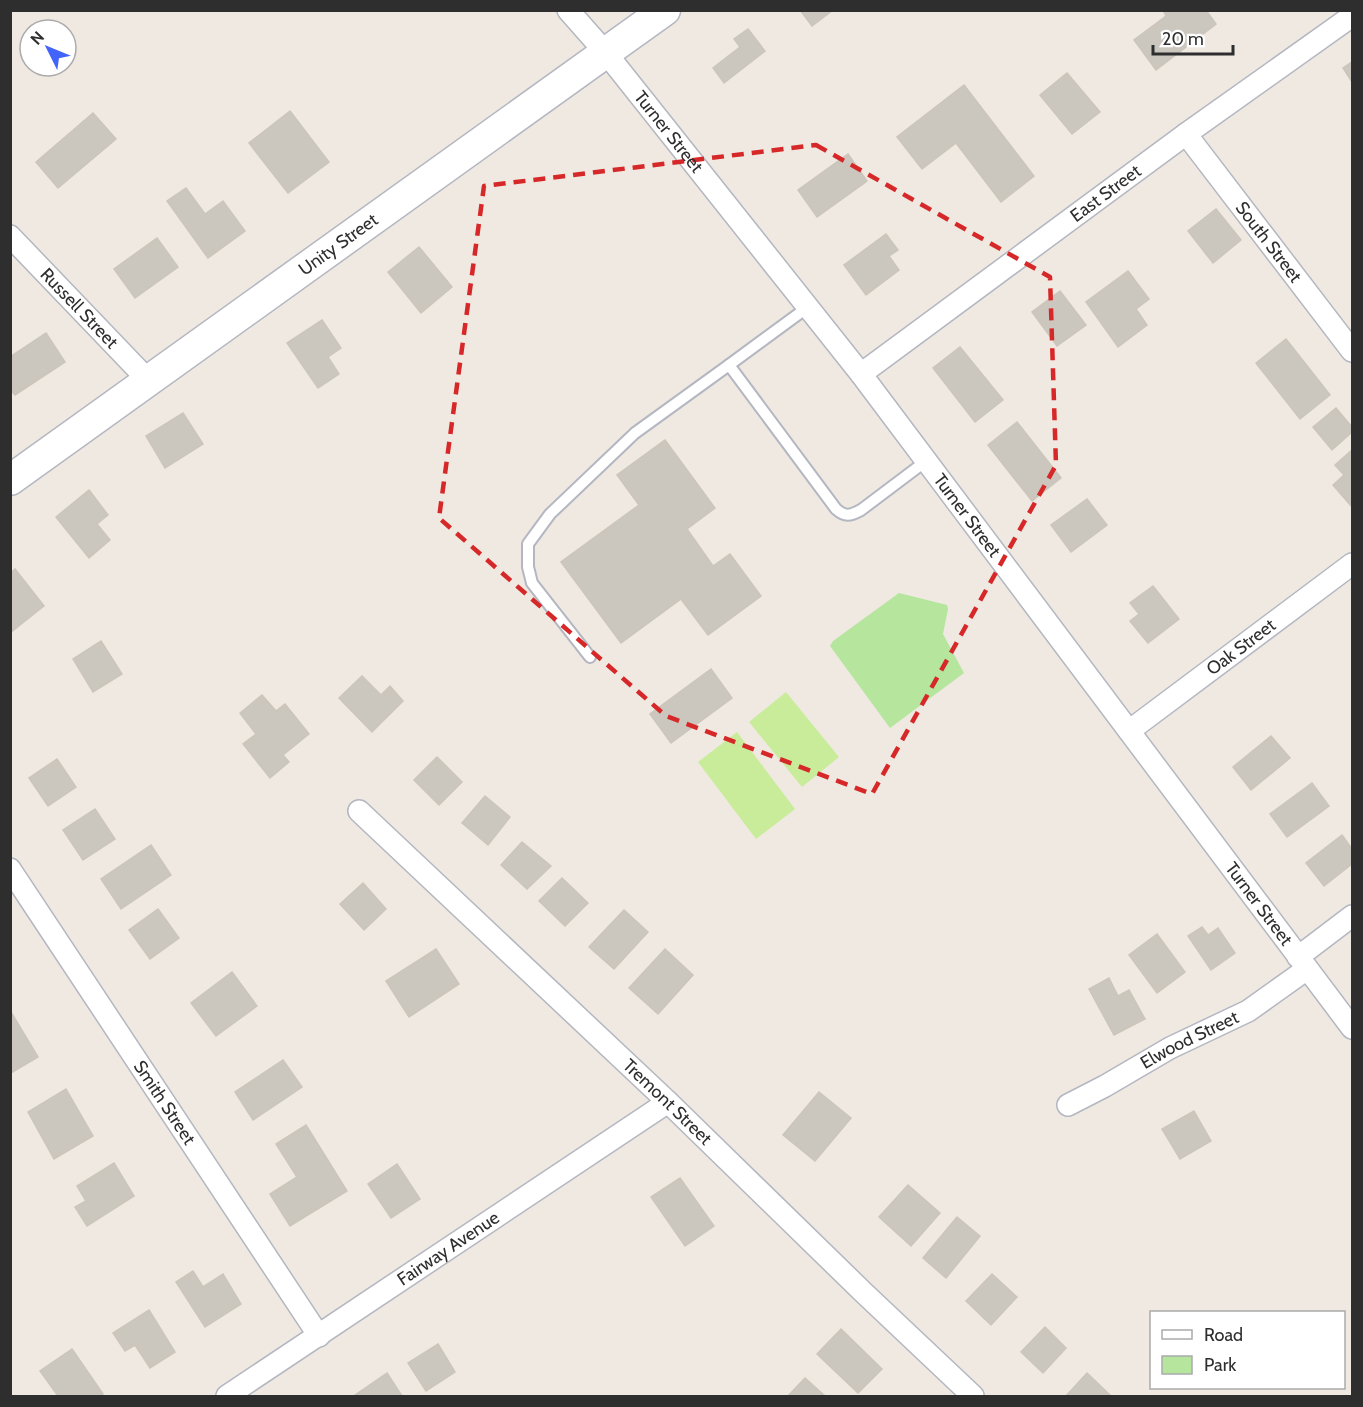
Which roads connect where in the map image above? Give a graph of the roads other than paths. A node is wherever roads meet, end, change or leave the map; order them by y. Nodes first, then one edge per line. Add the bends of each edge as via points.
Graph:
1 (568, 10) edge
2 (665, 10) edge
3 (1353, 16) edge
4 (606, 53) junction
5 (1186, 134) junction
6 (10, 236) edge
7 (808, 307) junction
8 (1353, 351) edge
9 (729, 365) junction
10 (861, 374) junction
11 (148, 380) junction
12 (926, 461) junction
13 (10, 480) edge
14 (1353, 564) edge
15 (590, 657) dead end
16 (1129, 731) junction
17 (359, 811) dead end
18 (10, 869) edge
19 (1353, 916) edge
20 (1303, 963) junction
21 (1353, 1028) edge
22 (668, 1102) junction
23 (1068, 1105) dead end
24 (319, 1336) junction
25 (227, 1396) edge
26 (974, 1396) edge

1 - 4 street, Turner Street
2 - 4 street, Unity Street
3 - 5 street, East Street
4 - 7 street, Turner Street
4 - 11 street, Unity Street
5 - 8 street, South Street
5 - 10 street, East Street
6 - 11 street, Russell Street
7 - 9 lane
7 - 10 street, Turner Street
9 - 12 lane via 842,514 850,516 861,510
9 - 15 lane via 635,433 550,514 528,544 532,583
10 - 12 street, Turner Street
11 - 13 street, Unity Street
12 - 16 street, Turner Street
14 - 16 street, Oak Street
16 - 20 street, Turner Street
17 - 22 street, Tremont Street
18 - 24 street, Smith Street
19 - 20 street, Elwood Street
20 - 21 street, Turner Street
20 - 23 street, Elwood Street via 1248,1011 1170,1048
22 - 24 street, Fairway Avenue
22 - 26 street, Tremont Street
24 - 25 street, Fairway Avenue

